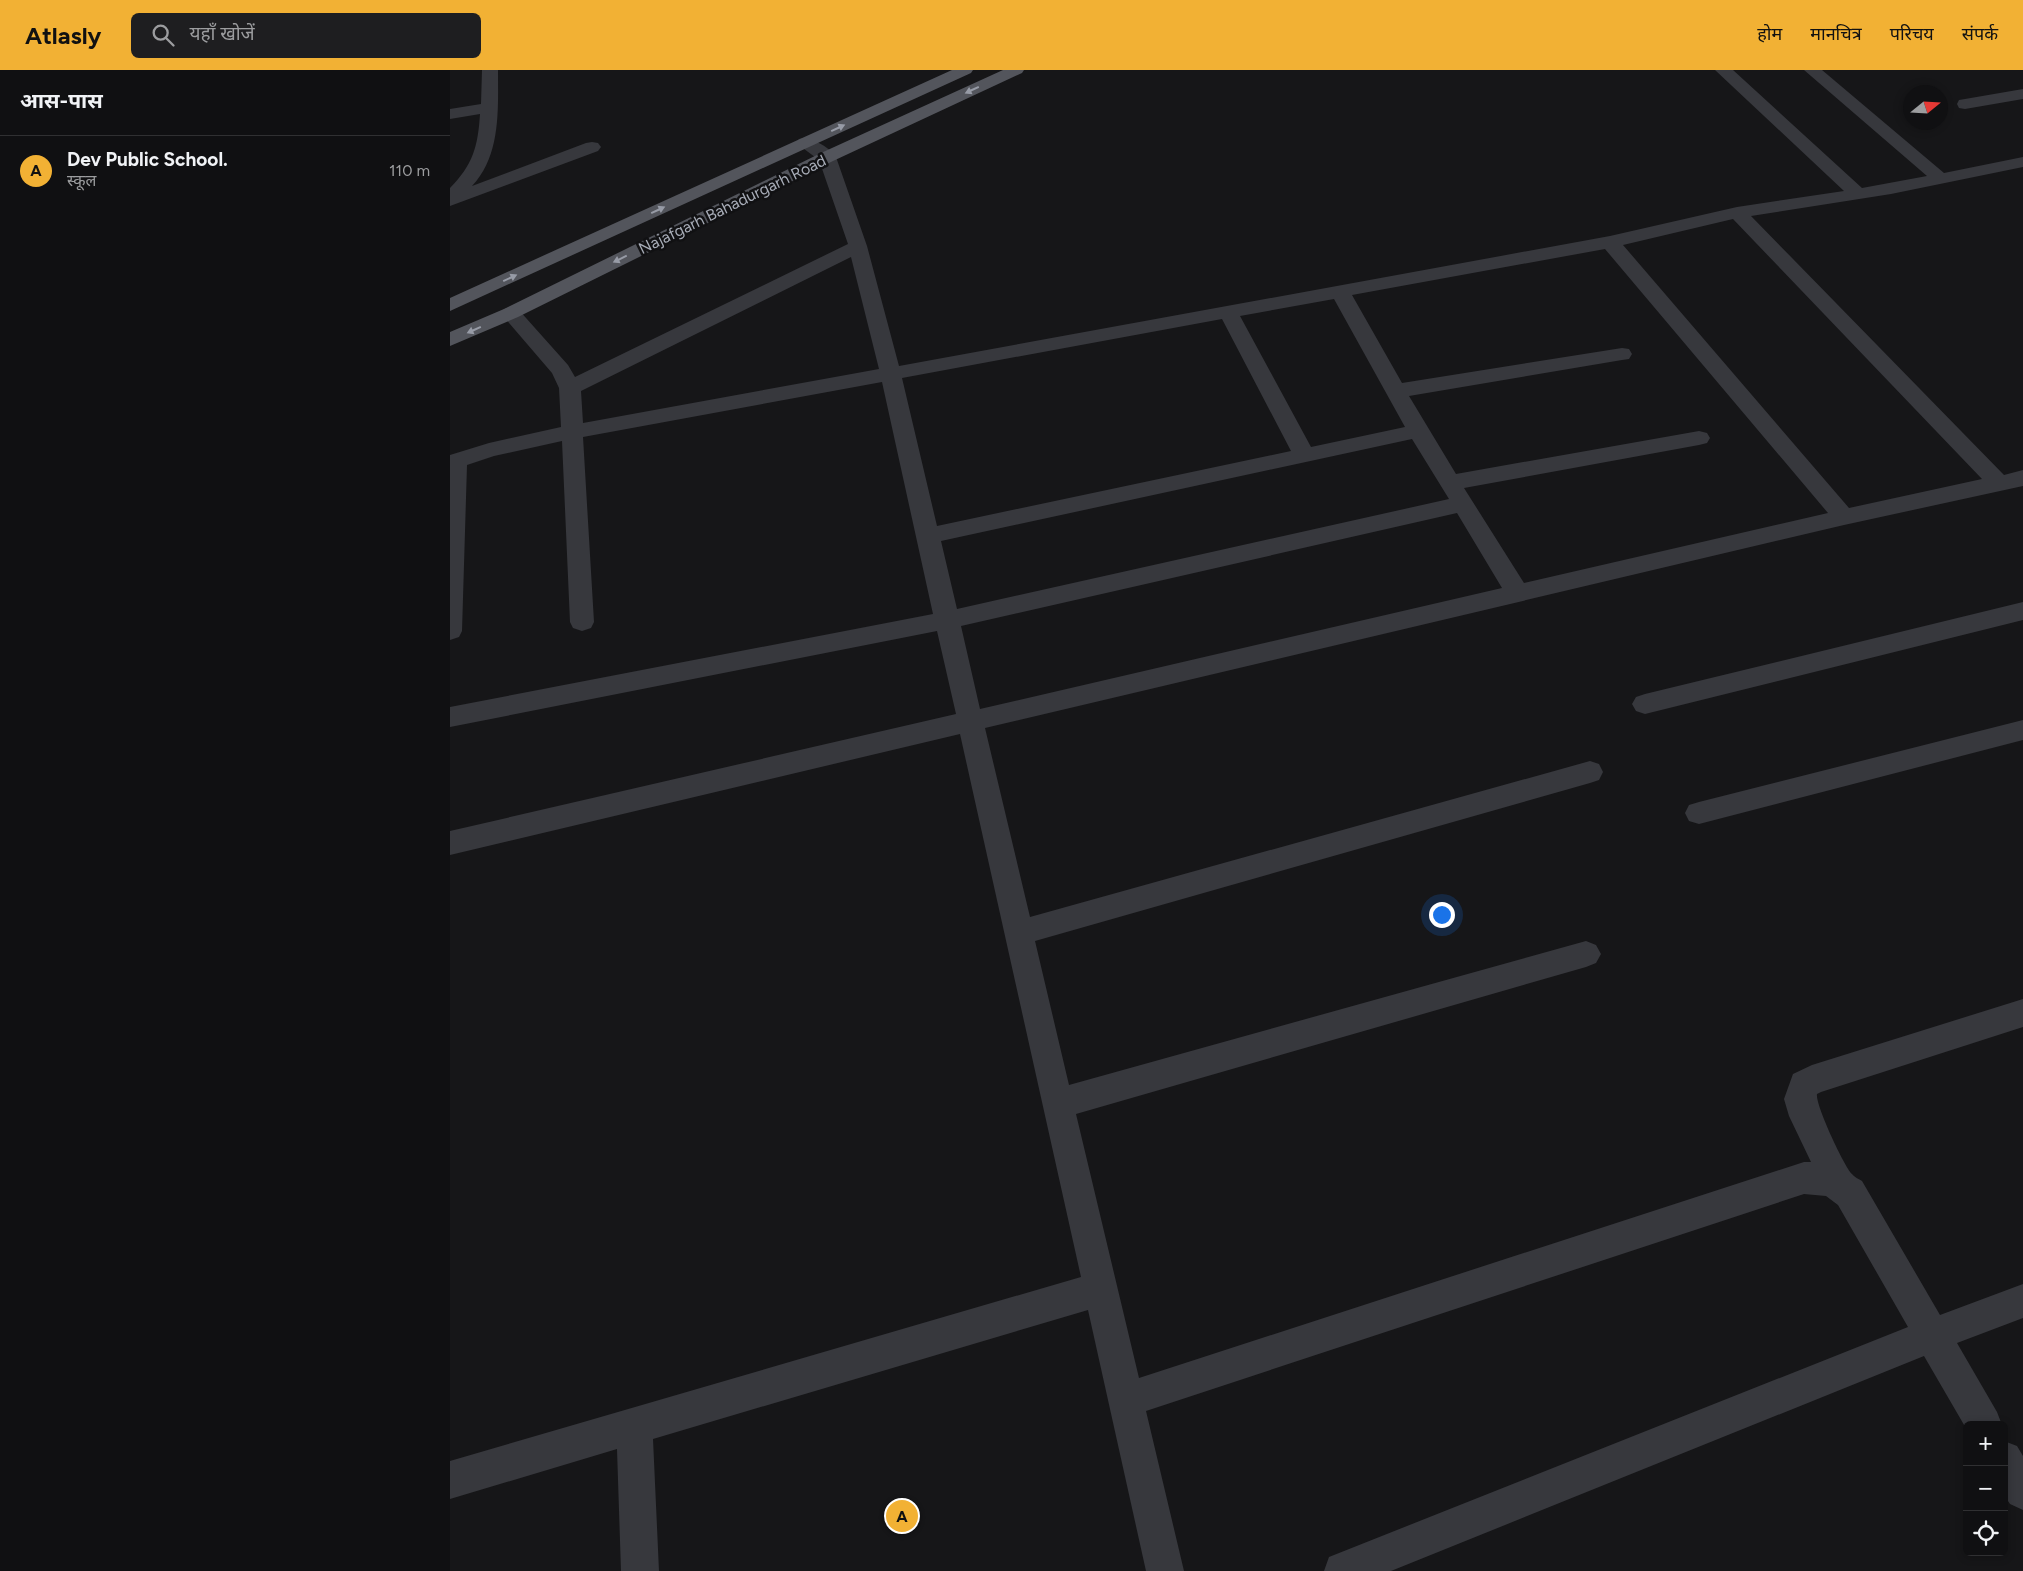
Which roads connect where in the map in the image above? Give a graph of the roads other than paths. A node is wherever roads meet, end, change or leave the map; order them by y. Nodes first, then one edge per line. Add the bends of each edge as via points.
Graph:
1 (490, 70) edge
2 (966, 70) edge
3 (1016, 70) edge
4 (1723, 70) edge
5 (1812, 70) edge
6 (2023, 94) edge
7 (1965, 104) dead end
8 (489, 108) junction
9 (450, 114) edge
10 (592, 147) dead end
11 (816, 150) junction
12 (2023, 162) edge
13 (2005, 165) junction
14 (1941, 178) junction
15 (2023, 180) edge
16 (453, 193) edge
17 (1858, 194) junction
18 (1737, 213) junction
19 (1610, 242) junction
20 (858, 246) junction
21 (1340, 291) junction
22 (450, 305) edge
23 (1228, 312) junction
24 (511, 313) junction
25 (450, 340) edge
26 (1622, 354) dead end
27 (891, 375) junction
28 (570, 388) junction
29 (1396, 391) junction
30 (1418, 431) junction
31 (574, 432) junction
32 (1699, 438) dead end
33 (1304, 455) junction
34 (453, 462) edge
35 (2012, 481) edge
36 (1450, 483) junction
37 (1463, 504) junction
38 (1844, 517) junction
39 (928, 536) junction
40 (1518, 594) junction
41 (2023, 611) edge
42 (947, 620) junction
43 (582, 622) dead end
44 (450, 630) edge
45 (1645, 704) dead end
46 (450, 717) edge
47 (971, 722) junction
48 (2023, 730) edge
49 (1590, 772) dead end
50 (1699, 813) dead end
51 (450, 842) edge
52 (1019, 933) junction
53 (1586, 954) dead end
54 (2023, 1013) edge
55 (1057, 1104) junction
56 (1839, 1184) junction
57 (1100, 1289) junction
58 (2023, 1301) edge
59 (1932, 1335) junction
60 (1125, 1400) junction
61 (1982, 1421) edge
62 (634, 1424) junction
63 (2008, 1466) edge
64 (450, 1480) edge
65 (2023, 1491) edge
66 (640, 1571) edge
67 (1165, 1571) edge
68 (1343, 1571) edge

1 - 8 street
11 -> 2 main road, Najafgarh Bahadurgarh Road
3 -> 11 main road, Najafgarh Bahadurgarh Road
4 - 17 street
5 - 14 street
6 - 7 street
8 - 9 street
8 - 16 street via 480,162 474,173
10 - 16 street
11 - 20 street
22 -> 11 main road, Najafgarh Bahadurgarh Road
11 -> 24 main road, Najafgarh Bahadurgarh Road
12 - 13 street
13 - 14 street
13 - 15 street
14 - 17 street
17 - 18 street
18 - 19 street
18 - 35 street
19 - 21 street
19 - 38 street
20 - 27 street
20 - 28 street
21 - 23 street
21 - 29 street
23 - 27 street
23 - 33 street
24 -> 25 main road, Najafgarh Bahadurgarh Road
24 - 28 street via 561,370
26 - 29 street
27 - 31 street
27 - 39 street
28 - 31 street
29 - 30 street
30 - 33 street
30 - 36 street
31 - 34 street via 489,450
31 - 43 street
32 - 36 street
33 - 39 street
34 - 44 street
35 - 38 street
36 - 37 street
37 - 40 street
37 - 42 street
38 - 40 street
39 - 42 street
40 - 47 street
41 - 45 street
42 - 46 street
42 - 47 street
47 - 51 street
47 - 52 street
48 - 50 street
49 - 52 street
52 - 55 street
53 - 55 street
54 - 56 street via 1804,1085 1800,1099 1805,1116
55 - 57 street
56 - 59 street via 1850,1193
56 - 60 street via 1821,1177 1804,1178
57 - 60 street
57 - 62 street
58 - 59 street
59 - 61 street
59 - 68 street
60 - 67 street
62 - 64 street
62 - 66 street
63 - 65 street

